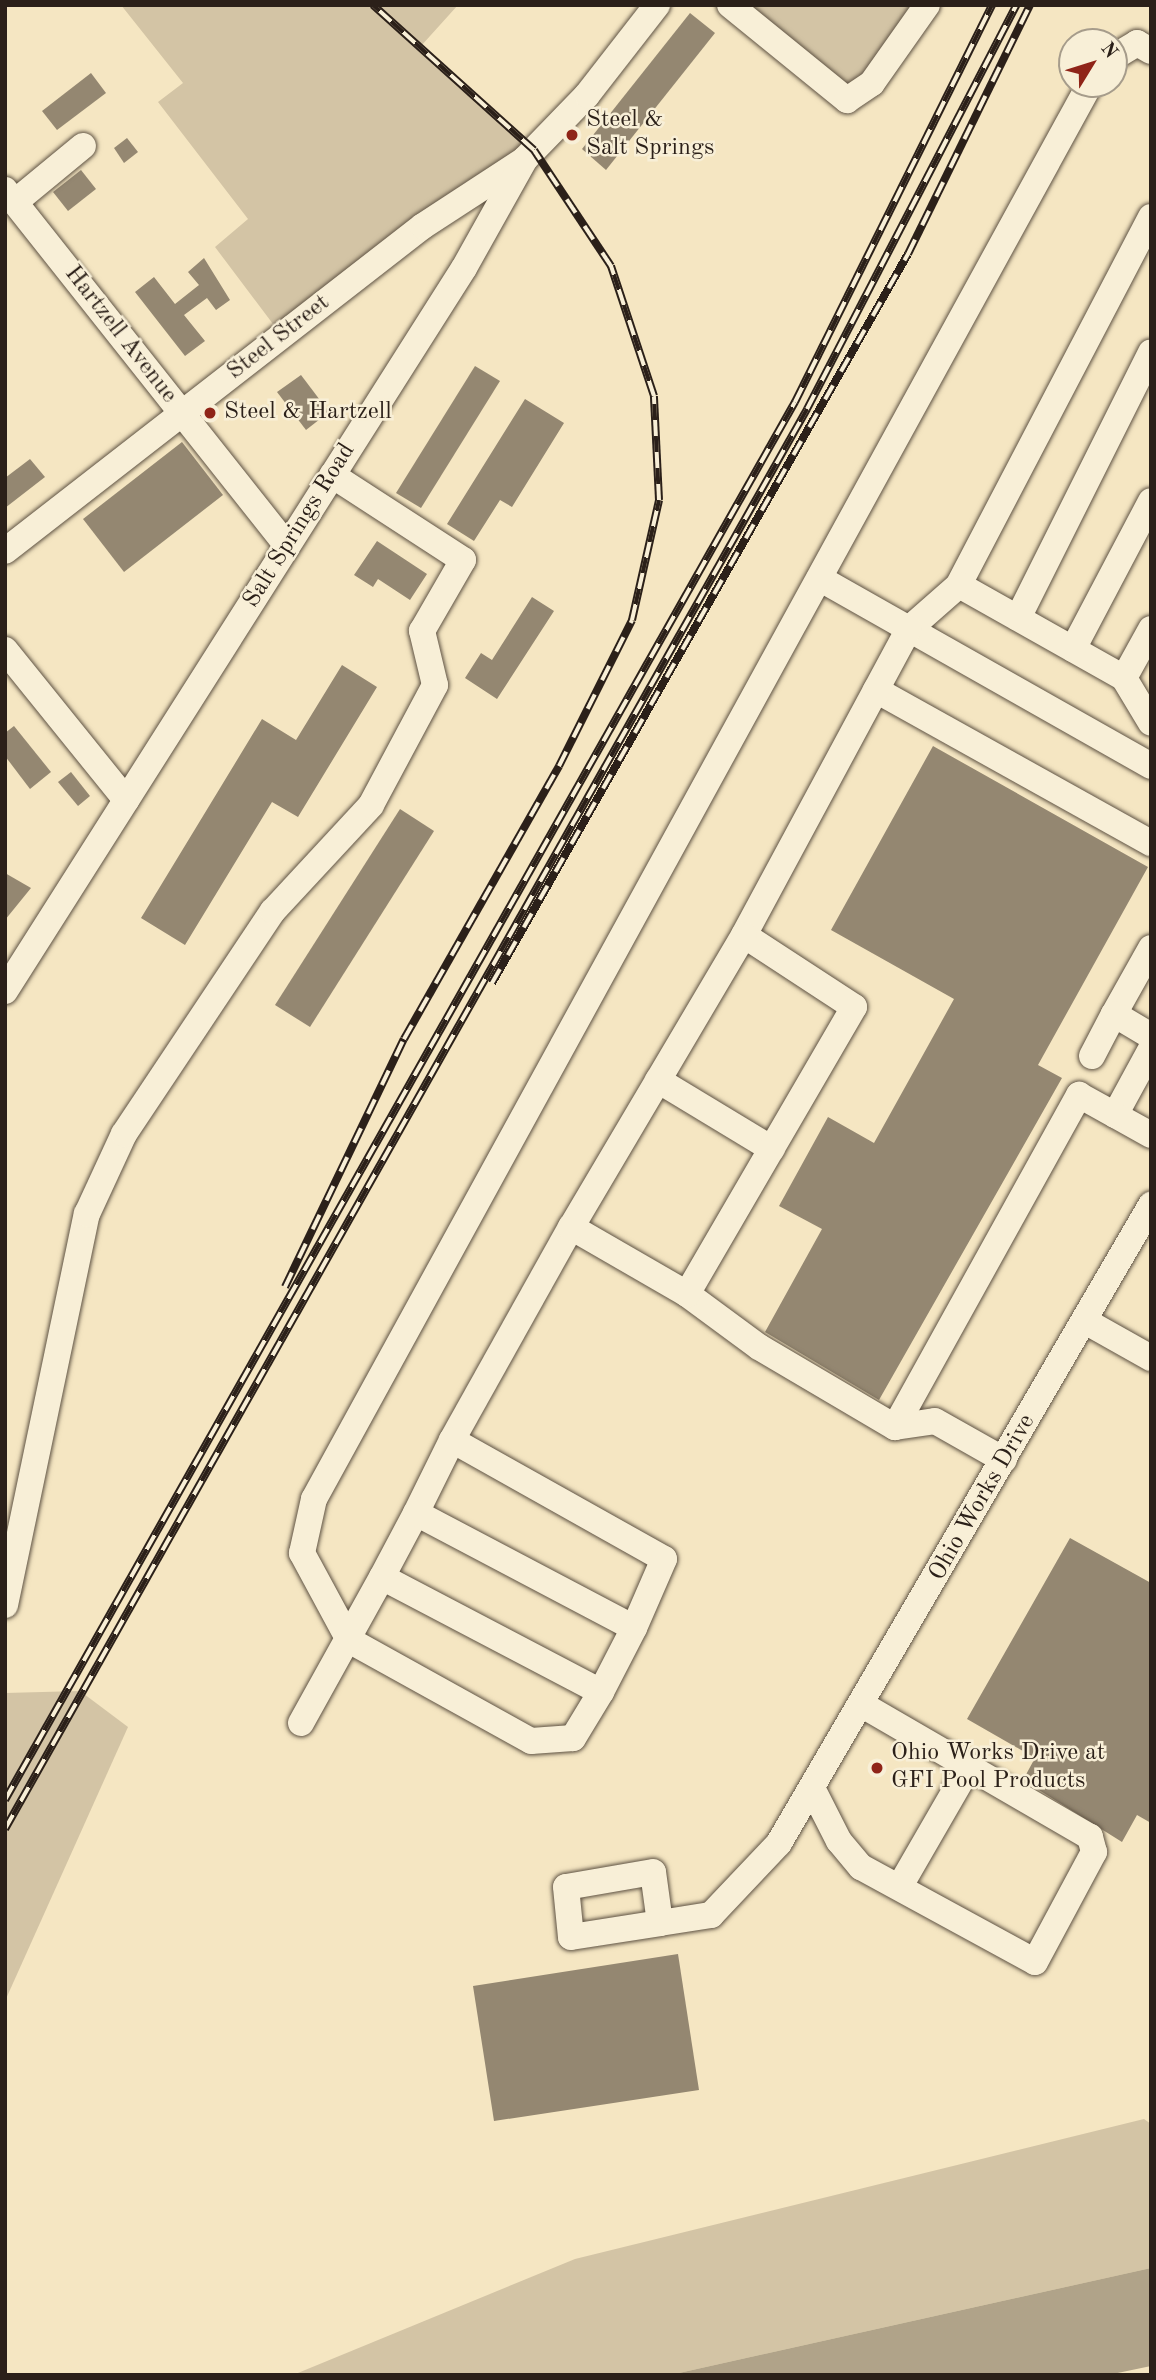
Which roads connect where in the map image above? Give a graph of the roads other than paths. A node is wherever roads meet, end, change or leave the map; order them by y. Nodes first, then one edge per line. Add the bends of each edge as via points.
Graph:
1 (657, 5) edge
2 (730, 5) edge
3 (927, 5) edge
4 (1128, 48) edge
5 (1151, 51) edge
6 (1082, 98) edge
7 (83, 146) dead end
8 (525, 159) junction
9 (10, 196) edge
10 (1151, 217) edge
11 (1151, 352) edge
12 (182, 414) junction
13 (332, 475) junction
14 (1151, 500) edge
15 (287, 546) junction
16 (5, 551) edge
17 (819, 578) junction
18 (959, 585) junction
19 (1018, 618) junction
20 (909, 629) junction
21 (1151, 629) edge
22 (1073, 649) junction
23 (5, 650) edge
24 (1124, 678) junction
25 (876, 690) junction
26 (1151, 723) edge
27 (1151, 766) edge
28 (126, 800) junction
29 (1151, 843) edge
30 (744, 934) junction
31 (1151, 948) edge
32 (5, 991) edge
33 (1114, 1014) junction
34 (1151, 1036) edge
35 (1151, 1049) edge
36 (1092, 1056) dead end
37 (658, 1080) junction
38 (1115, 1115) junction
39 (1151, 1135) edge
40 (772, 1149) junction
41 (1151, 1205) edge
42 (571, 1227) junction
43 (687, 1294) junction
44 (1085, 1321) junction
45 (1151, 1358) edge
46 (895, 1427) junction
47 (452, 1440) junction
48 (1004, 1460) junction
49 (416, 1513) junction
50 (382, 1577) junction
51 (5, 1605) edge
52 (634, 1628) junction
53 (349, 1640) junction
54 (601, 1692) junction
55 (862, 1705) junction
56 (301, 1723) dead end
57 (968, 1768) junction
58 (813, 1790) junction
59 (900, 1886) junction
60 (660, 1923) dead end

1 - 8 street, Salt Springs Road via 587,95
2 - 3 street via 847,100 872,83
4 - 5 street via 1137,43
6 - 17 street
7 - 9 street
8 - 12 street, Steel Street via 423,226
8 - 13 street, Salt Springs Road
9 - 12 street, Hartzell Avenue
10 - 18 street
11 - 19 street
12 - 15 street, Hartzell Avenue
12 - 16 street, Steel Street
13 - 15 street, Salt Springs Road
13 - 51 street via 463,560 422,631 435,685 371,804 273,911 124,1134 87,1214
14 - 22 street
15 - 28 street, Salt Springs Road
17 - 20 street
17 - 53 street via 314,1499 302,1553
18 - 19 street
18 - 20 street
19 - 22 street
20 - 25 street
20 - 27 street
21 - 24 street
22 - 24 street
23 - 28 street
24 - 26 street
25 - 29 street
25 - 30 street
28 - 32 street, Salt Springs Road
30 - 37 street
30 - 40 street via 855,1007
31 - 33 street
33 - 34 street
33 - 36 street
35 - 38 street
37 - 40 street
37 - 42 street
38 - 39 street
38 - 46 street via 1079,1095
40 - 43 street
41 - 44 street, Ohio Works Drive
42 - 43 street
42 - 47 street
43 - 46 street via 759,1347
44 - 45 street
44 - 48 street, Ohio Works Drive
46 - 48 street via 935,1421
47 - 49 street
47 - 52 street via 664,1559
48 - 55 street, Ohio Works Drive
49 - 50 street
49 - 52 street
50 - 53 street
50 - 54 street
52 - 54 street
53 - 54 street via 531,1741 573,1738
53 - 56 street
55 - 57 street
55 - 58 street, Ohio Works Drive
57 - 59 street
57 - 59 street via 1090,1837 1094,1852 1035,1962
58 - 59 street via 839,1842 861,1867
58 - 60 street, Ohio Works Drive via 779,1843 711,1914

